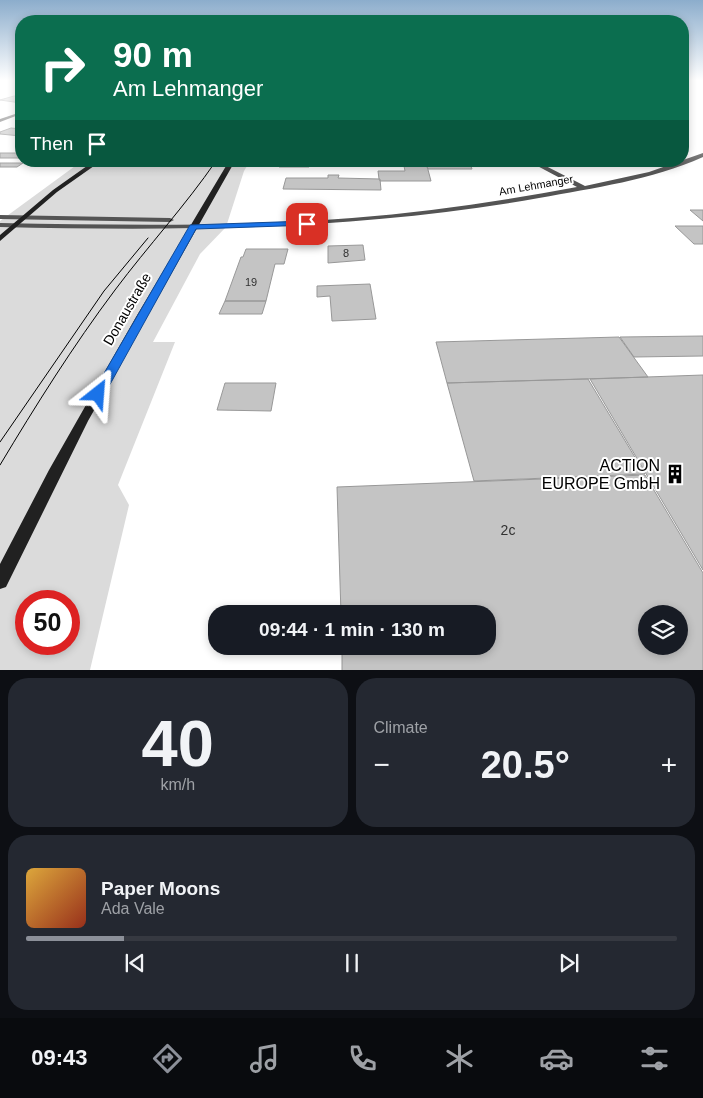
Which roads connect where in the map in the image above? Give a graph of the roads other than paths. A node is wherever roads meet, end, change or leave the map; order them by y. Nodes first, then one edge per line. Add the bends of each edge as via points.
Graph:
1 (15, 116) edge
2 (0, 122) edge
3 (703, 155) edge
4 (689, 160) edge
5 (89, 167) edge
6 (228, 167) edge
7 (543, 167) edge
8 (670, 167) edge
9 (584, 188) junction
10 (0, 217) edge
11 (24, 217) junction
12 (195, 224) junction
13 (0, 225) edge
14 (14, 226) junction
15 (0, 239) edge
16 (0, 581) edge

1 - 2 street
3 - 4 street, Am Lehmanger
5 - 11 main road
6 - 12 main road, Donaustraße
7 - 9 street
8 - 9 street, Am Lehmanger
9 - 12 street, Am Lehmanger via 480,206 307,224
10 - 11 street
11 - 12 street
11 - 14 main road
12 - 14 street
12 - 16 main road, Donaustraße via 117,359
13 - 14 street
14 - 15 main road

